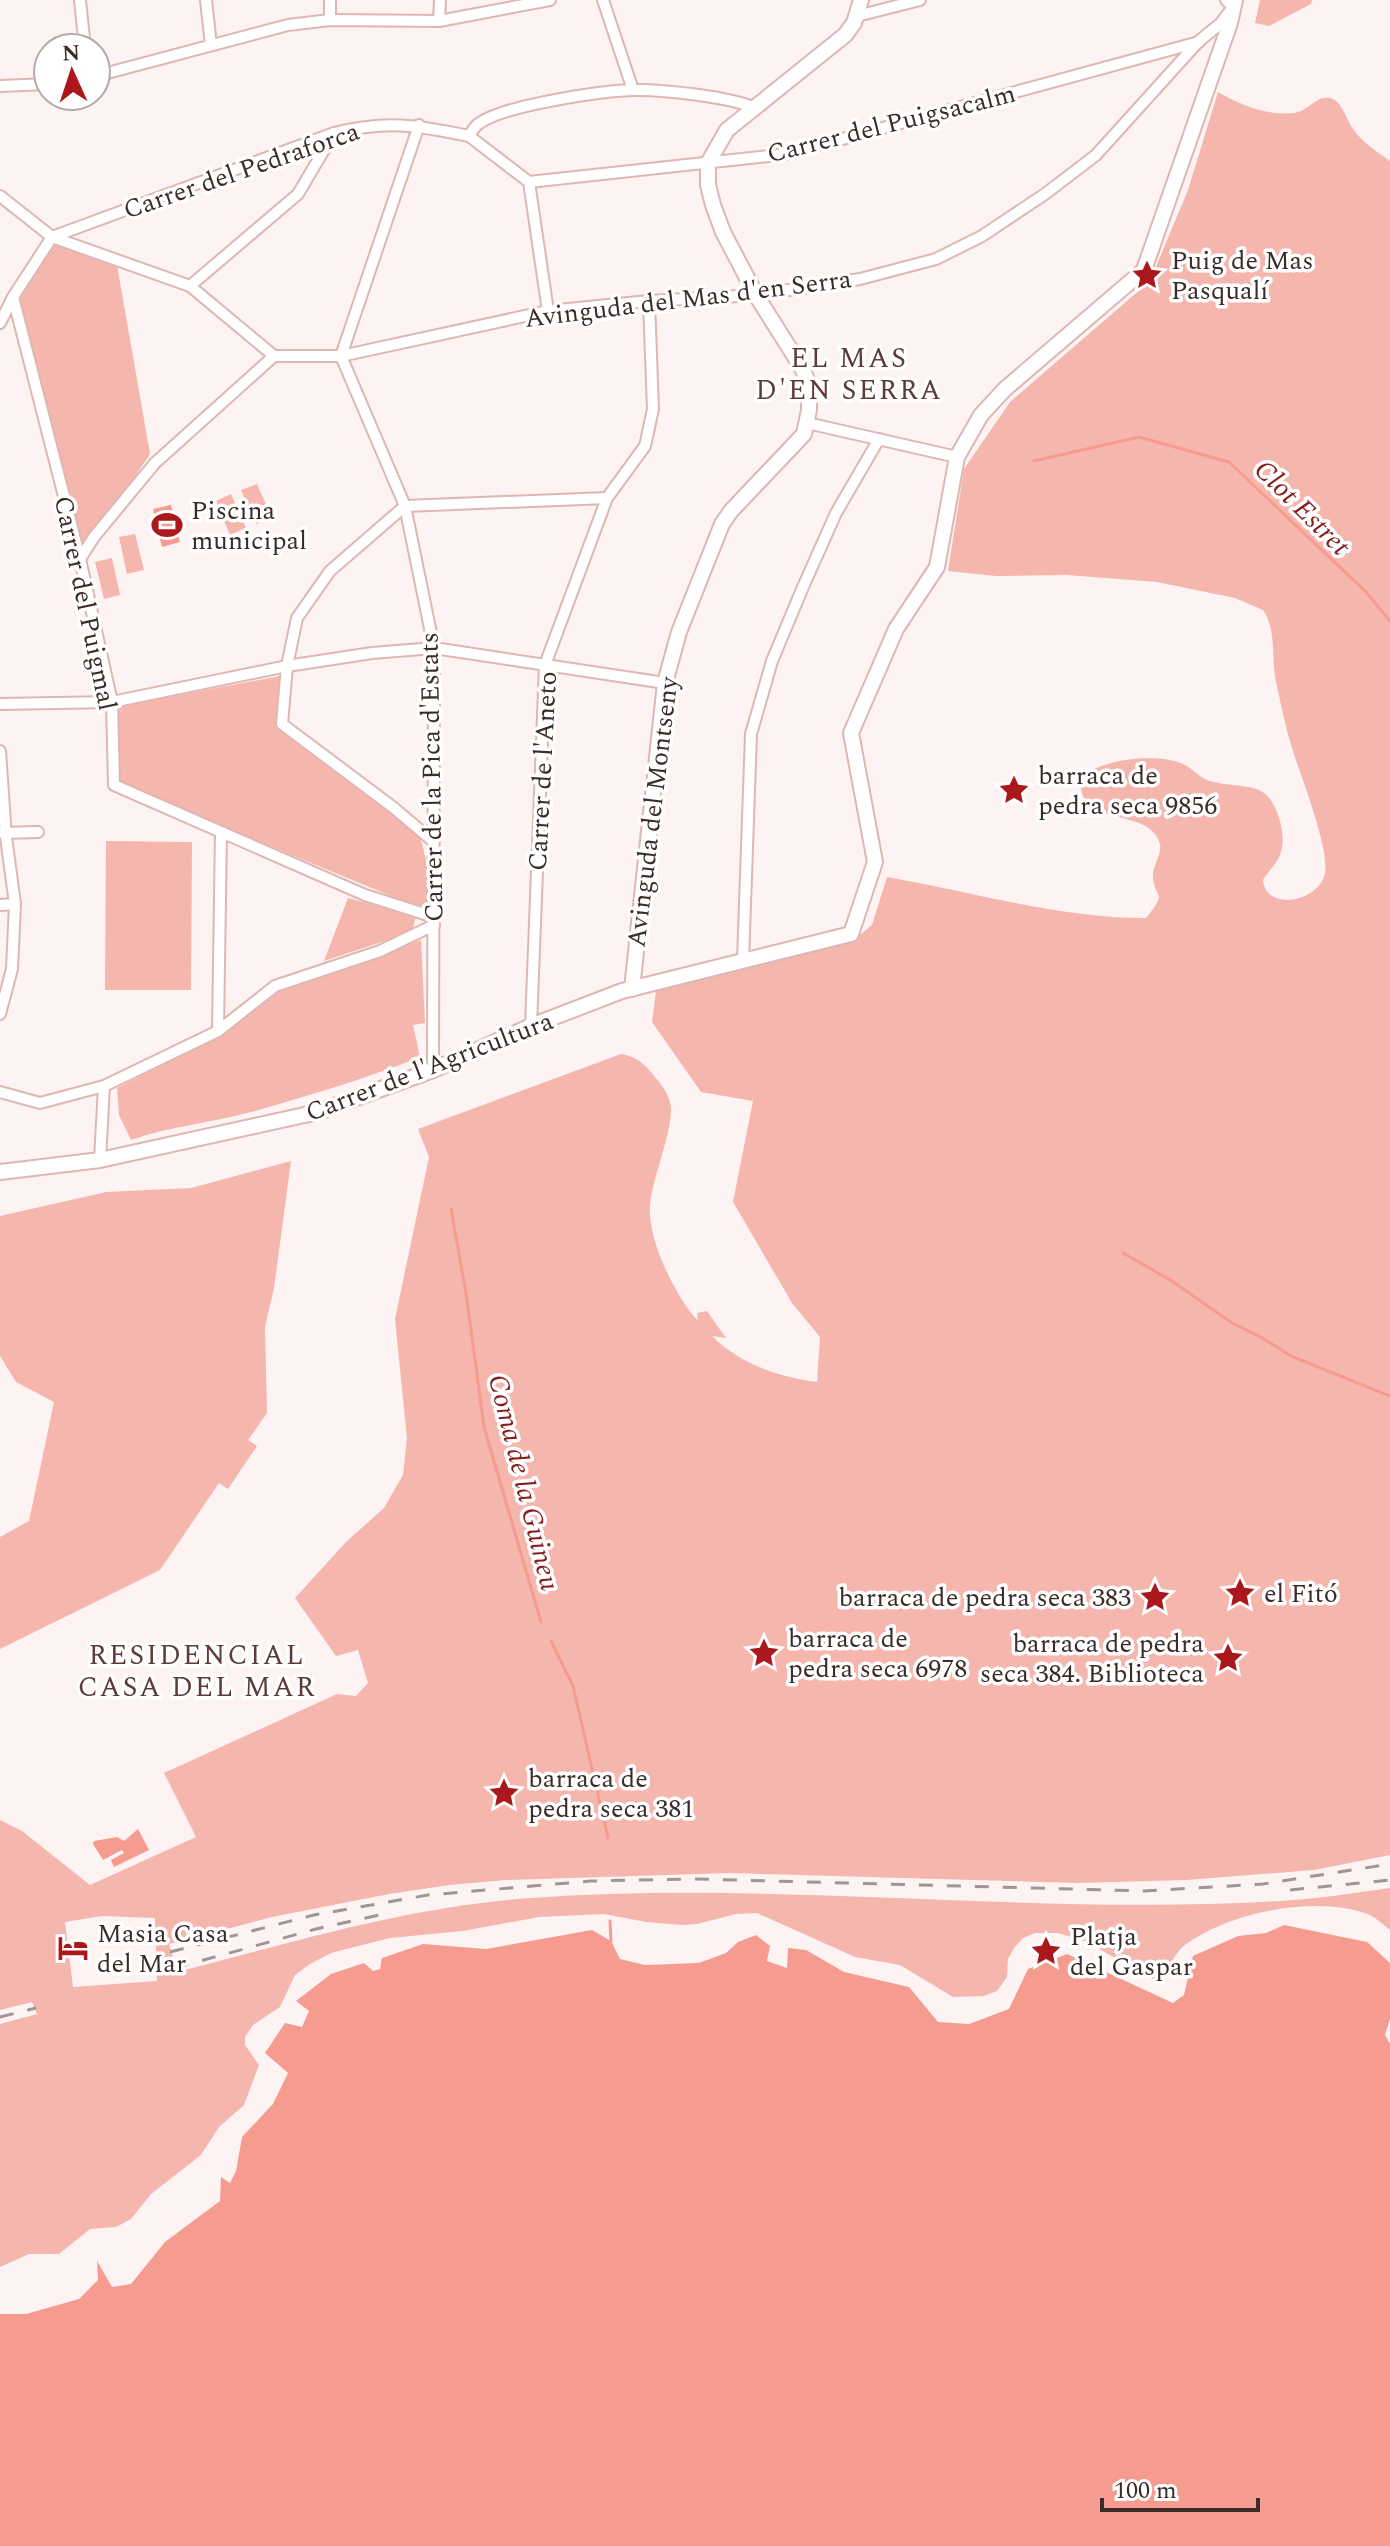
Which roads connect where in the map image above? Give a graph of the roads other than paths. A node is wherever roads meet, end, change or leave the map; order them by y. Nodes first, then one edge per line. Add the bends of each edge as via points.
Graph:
1 (80, 0) edge
2 (206, 0) edge
3 (330, 0) edge
4 (440, 0) edge
5 (550, 0) edge
6 (603, 0) edge
7 (861, 0) edge
8 (920, 0) edge
9 (1231, 2) edge
10 (857, 16) junction
11 (330, 20) junction
12 (439, 21) junction
13 (83, 32) edge
14 (1199, 41) junction
15 (211, 45) junction
16 (112, 72) edge
17 (32, 85) edge
18 (0, 86) edge
19 (633, 90) junction
20 (755, 108) junction
21 (419, 125) junction
22 (334, 133) junction
23 (469, 136) junction
24 (708, 163) junction
25 (529, 182) junction
26 (0, 196) edge
27 (52, 237) junction
28 (190, 286) junction
29 (756, 295) junction
30 (13, 297) junction
31 (649, 301) junction
32 (548, 311) junction
33 (0, 323) edge
34 (274, 356) junction
35 (341, 356) junction
36 (807, 423) junction
37 (879, 439) junction
38 (957, 457) junction
39 (607, 498) junction
40 (405, 506) junction
41 (80, 559) junction
42 (434, 648) junction
43 (545, 665) junction
44 (287, 666) junction
45 (665, 683) junction
46 (112, 702) junction
47 (0, 704) edge
48 (0, 751) edge
49 (38, 832) dead end
50 (221, 832) junction
51 (3, 833) edge
52 (434, 842) junction
53 (15, 904) junction
54 (0, 905) edge
55 (434, 921) junction
56 (743, 961) junction
57 (0, 969) edge
58 (12, 969) junction
59 (632, 989) junction
60 (0, 1014) edge
61 (531, 1026) junction
62 (218, 1031) junction
63 (433, 1070) junction
64 (104, 1086) junction
65 (0, 1092) edge
66 (100, 1160) junction
67 (0, 1172) edge

1 - 13 street
2 - 15 street
3 - 11 street
4 - 12 street
5 - 12 street
6 - 19 street
7 - 10 street
8 - 10 street
9 - 14 street, Avinguda del Mas d'en Serra via 1220,24
9 - 38 street via 1144,270 1005,389 981,415
10 - 20 street via 827,52
11 - 12 street
11 - 15 street
14 - 24 street, Carrer del Puigsacalm via 787,154
14 - 29 street, Avinguda del Mas d'en Serra via 1096,155 982,236 936,259 860,279
15 - 16 street
17 - 18 street
19 - 20 street via 729,100
19 - 23 street via 517,109 476,125
20 - 24 street via 727,130
21 - 22 street, Carrer del Pedraforca via 366,125
21 - 23 street, Carrer del Pedraforca
21 - 35 street
22 - 27 street, Carrer del Pedraforca
22 - 28 street via 298,194
23 - 25 street
24 - 25 street, Carrer del Puigsacalm
24 - 29 street via 713,205
25 - 32 street
26 - 27 street
27 - 28 street
27 - 30 street
28 - 34 street
29 - 31 street, Avinguda del Mas d'en Serra
29 - 36 street via 805,375
30 - 33 street
30 - 41 street, Carrer del Puigmal
31 - 32 street, Avinguda del Mas d'en Serra
31 - 39 street, Carrer de l'Aneto via 653,409 645,446
32 - 35 street, Avinguda del Mas d'en Serra
34 - 35 street, Avinguda del Mas d'en Serra
34 - 41 street via 155,463
35 - 40 street, Carrer de la Pica d'Estats
36 - 37 street
36 - 45 street, Avinguda del Montseny via 794,448 722,524 679,632
37 - 38 street
37 - 56 street via 836,513 803,587 772,661 751,734
38 - 56 street, Carrer de l'Agricultura via 937,567 896,629 851,733 875,862 851,934
39 - 40 street
39 - 43 street, Carrer de l'Aneto
40 - 42 street, Carrer de la Pica d'Estats
40 - 44 street via 330,571 297,618
41 - 46 street, Carrer del Puigmal
42 - 43 street
42 - 44 street
42 - 52 street, Carrer de la Pica d'Estats
43 - 45 street
43 - 61 street, Carrer de l'Aneto
44 - 46 street
44 - 52 street via 282,724
45 - 59 street, Avinguda del Montseny
46 - 47 street
46 - 50 street, Carrer del Puigmal via 114,785
48 - 51 street
49 - 51 street
50 - 55 street, Carrer del Puigmal
50 - 62 street
51 - 53 street
52 - 55 street, Carrer de la Pica d'Estats
53 - 54 street
53 - 58 street
55 - 62 street via 380,951 275,986
55 - 63 street, Carrer de la Pica d'Estats
56 - 59 street, Carrer de l'Agricultura
57 - 58 street
58 - 60 street
59 - 61 street, Carrer de l'Agricultura
61 - 63 street, Carrer de l'Agricultura
62 - 64 street
63 - 66 street, Carrer de l'Agricultura via 318,1112
64 - 65 street via 40,1103
64 - 66 street
66 - 67 street, Carrer de l'Agricultura

